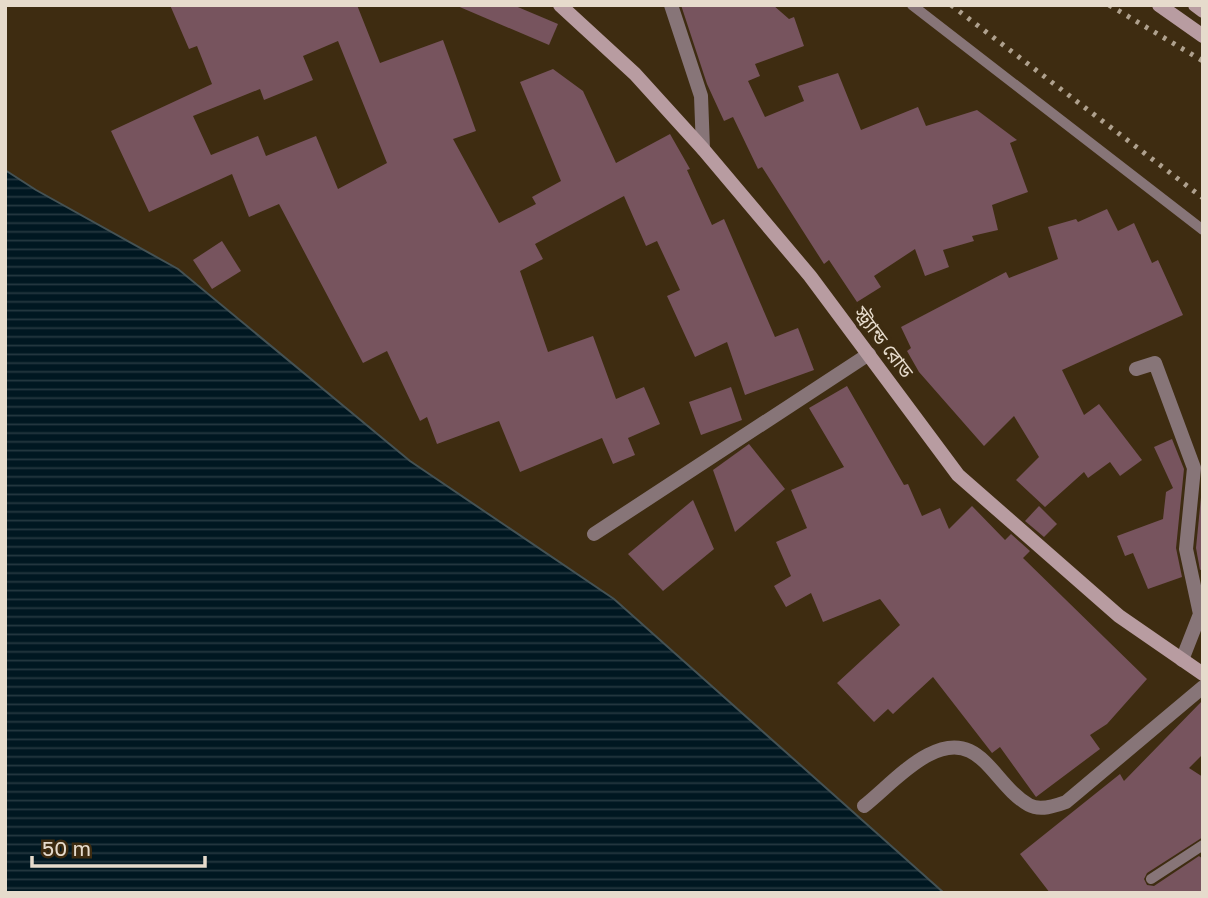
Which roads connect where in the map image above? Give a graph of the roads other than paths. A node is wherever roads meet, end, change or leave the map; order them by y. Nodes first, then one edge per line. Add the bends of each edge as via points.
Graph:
1 (559, 5) edge
2 (671, 5) edge
3 (912, 5) edge
4 (1159, 5) edge
5 (1195, 5) edge
6 (1203, 11) edge
7 (1203, 36) edge
8 (703, 149) junction
9 (1203, 230) edge
10 (869, 354) junction
11 (1136, 369) dead end
12 (594, 534) dead end
13 (1201, 614) edge
14 (1182, 660) junction
15 (1203, 674) edge
16 (1203, 687) edge
17 (864, 806) dead end
18 (1203, 845) edge
19 (1151, 880) dead end

1 - 8 main road, স্ট্র্যান্ড রোড via 635,74
2 - 8 street via 701,96
3 - 9 lane
4 - 7 main road
5 - 6 main road
8 - 10 main road, স্ট্র্যান্ড রোড
10 - 12 street
10 - 14 main road, স্ট্র্যান্ড রোড via 958,475 1119,616
11 - 13 street via 1155,363 1194,468 1186,549
13 - 14 street
14 - 15 main road, স্ট্র্যান্ড রোড
16 - 17 street via 1066,803 1048,808 1030,805 972,750 951,747 927,755
18 - 19 lane

